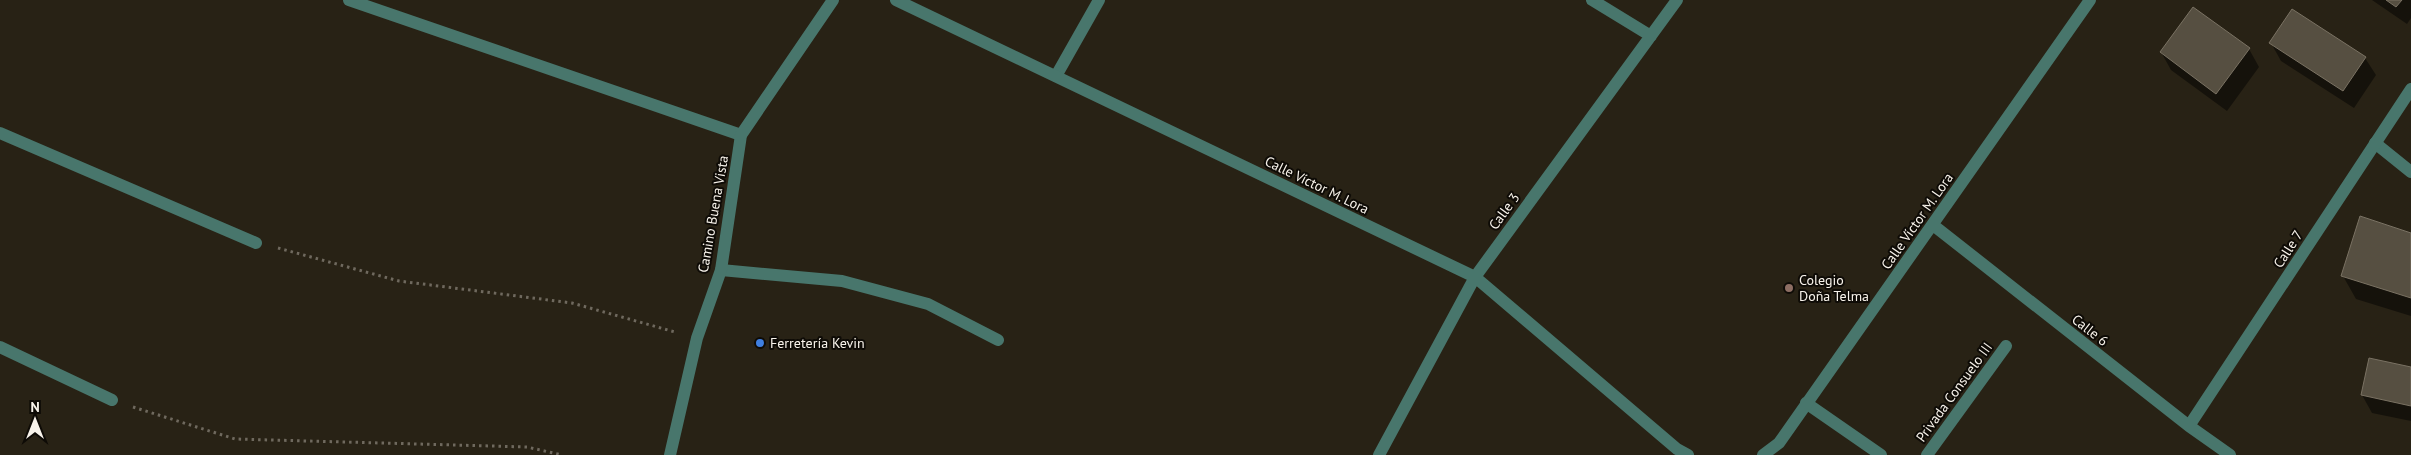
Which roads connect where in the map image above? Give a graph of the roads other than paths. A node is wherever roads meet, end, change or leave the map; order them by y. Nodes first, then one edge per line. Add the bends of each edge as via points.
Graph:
1 (349, 0) edge
2 (833, 0) edge
3 (896, 0) edge
4 (1099, 0) edge
5 (1592, 0) edge
6 (1676, 0) edge
7 (2090, 0) edge
8 (1651, 36) junction
9 (1056, 76) junction
10 (2411, 89) edge
11 (0, 133) edge
12 (741, 135) junction
13 (2375, 143) junction
14 (2411, 172) edge
15 (1933, 225) junction
16 (256, 243) road end
17 (721, 270) junction
18 (1475, 277) junction
19 (998, 340) dead end
20 (0, 346) edge
21 (2006, 346) dead end
22 (112, 400) road end
23 (1806, 403) junction
24 (2189, 426) junction
25 (670, 455) edge
26 (1379, 455) edge
27 (1688, 455) edge
28 (1763, 455) edge
29 (1881, 455) edge
30 (1927, 455) edge
31 (2230, 455) edge

1 - 12 street
2 - 12 street, Camino Buena Vista
3 - 9 street, Calle Víctor M. Lora
4 - 9 street
5 - 8 street
6 - 8 street, Calle 3
7 - 15 street, Calle Víctor M. Lora
8 - 18 street, Calle 3
9 - 18 street, Calle Víctor M. Lora
10 - 13 street, Calle 7
11 - 16 street
12 - 17 street, Camino Buena Vista
13 - 14 street
13 - 24 street, Calle 7
15 - 23 street, Calle Víctor M. Lora
15 - 24 street, Calle 6
17 - 19 street via 842,281 928,304
17 - 25 street, Camino Buena Vista via 697,338
18 - 26 street, Calle 3
18 - 27 street, Calle Víctor M. Lora
20 - 22 street
21 - 30 street, Privada Consuelo III
23 - 28 street, Calle Víctor M. Lora via 1779,443
23 - 29 street
24 - 31 street, Calle 6

